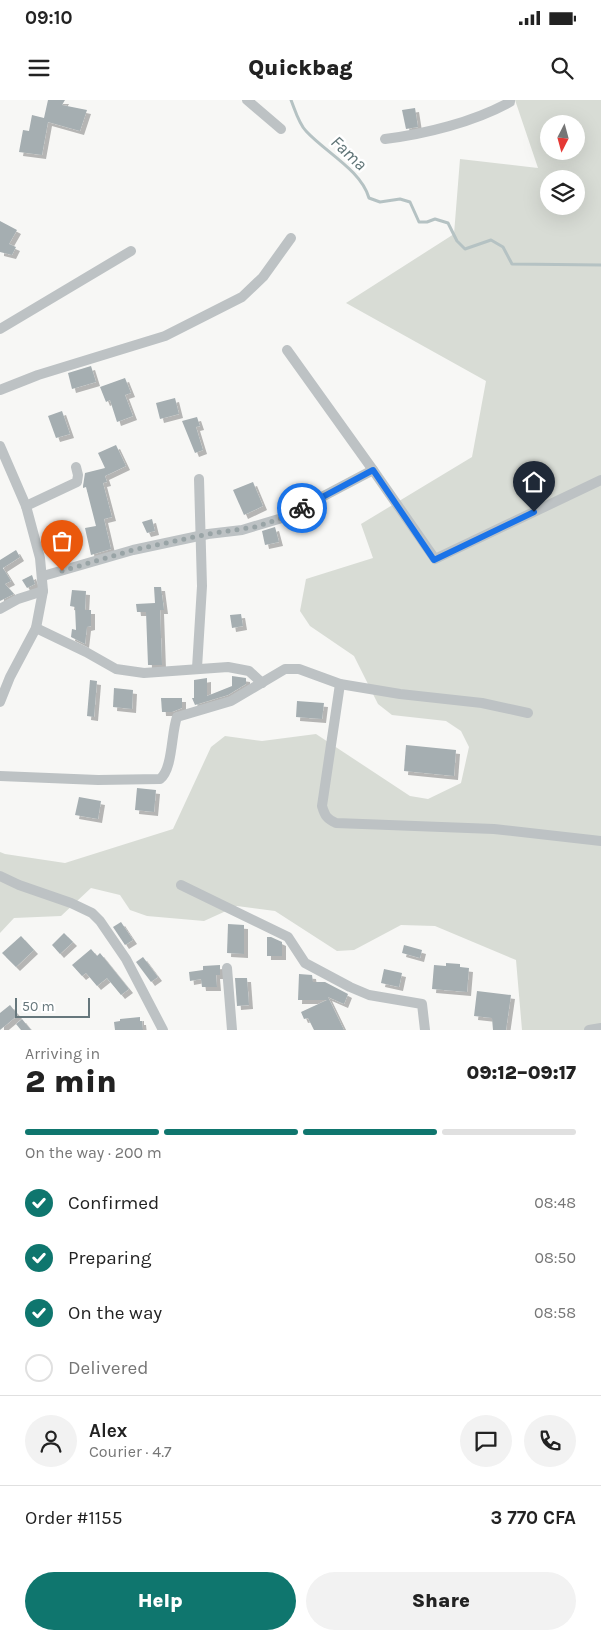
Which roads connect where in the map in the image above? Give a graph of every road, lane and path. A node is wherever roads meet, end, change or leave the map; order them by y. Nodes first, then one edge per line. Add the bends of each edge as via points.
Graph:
1 (247, 100) edge
2 (510, 100) edge
3 (281, 129) dead end
4 (385, 139) dead end
5 (291, 238) dead end
6 (131, 251) dead end
7 (0, 329) edge
8 (287, 350) dead end
9 (0, 390) edge
10 (0, 446) edge
11 (76, 467) dead end
12 (373, 470) junction
13 (199, 479) dead end
14 (601, 480) edge
15 (26, 506) junction
16 (200, 536) junction
17 (43, 576) junction
18 (43, 591) junction
19 (0, 609) edge
20 (36, 628) junction
21 (197, 668) junction
22 (262, 683) junction
23 (340, 684) junction
24 (0, 702) edge
25 (528, 713) dead end
26 (0, 776) edge
27 (601, 841) edge
28 (0, 876) edge
29 (181, 885) dead end
30 (227, 968) dead end
31 (601, 1028) edge
32 (162, 1030) edge
33 (232, 1030) edge
34 (425, 1030) edge
35 (589, 1030) edge

1 - 3 street
2 - 4 street via 492,112
5 - 9 street via 263,277 242,297 165,336
6 - 7 street
8 - 12 street
10 - 15 street
11 - 15 street via 77,482
12 - 14 street via 434,560
12 - 16 street via 282,518 242,530
13 - 16 street
15 - 17 street
16 - 17 street via 133,550
16 - 21 street via 202,586
17 - 18 street
18 - 19 street
18 - 20 street
20 - 21 street via 116,669 144,673
20 - 24 street
21 - 22 street via 242,669
22 - 23 street via 285,669 299,669
22 - 26 street via 231,700 177,717 164,776 160,779
23 - 25 street via 482,702
23 - 27 street via 322,806 329,820 345,824 494,829
28 - 32 street via 92,913 126,959
29 - 34 street via 288,937 305,964 350,987 369,995 422,1004
30 - 33 street
31 - 35 street

